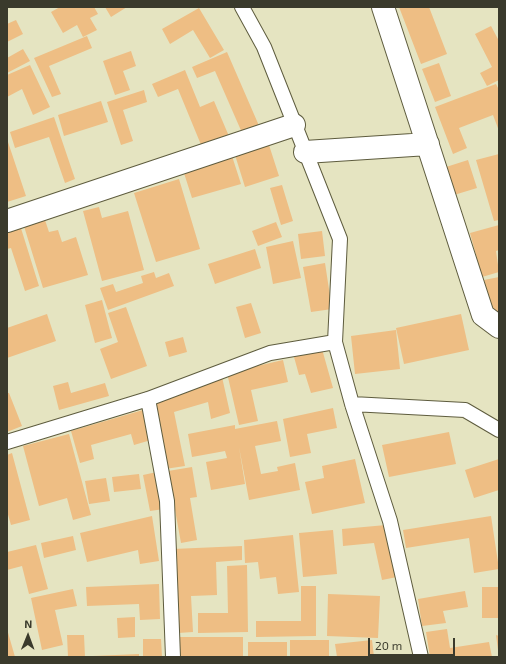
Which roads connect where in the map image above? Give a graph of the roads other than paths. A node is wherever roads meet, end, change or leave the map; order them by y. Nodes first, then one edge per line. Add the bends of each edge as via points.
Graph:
1 (242, 7) edge
2 (383, 7) edge
3 (294, 125) junction
4 (428, 144) junction
5 (305, 152) junction
6 (7, 221) edge
7 (499, 327) edge
8 (335, 342) junction
9 (148, 399) junction
10 (352, 404) junction
11 (499, 430) edge
12 (7, 442) edge
13 (173, 657) edge
14 (421, 657) edge

1 - 3 lane via 264,48
2 - 4 street
3 - 5 lane
3 - 6 street
4 - 5 street
4 - 7 street via 483,315
5 - 8 lane via 340,239
8 - 9 lane via 270,353
8 - 10 lane
9 - 12 lane
9 - 13 lane via 167,501
10 - 11 lane via 465,410
10 - 14 lane via 390,522

